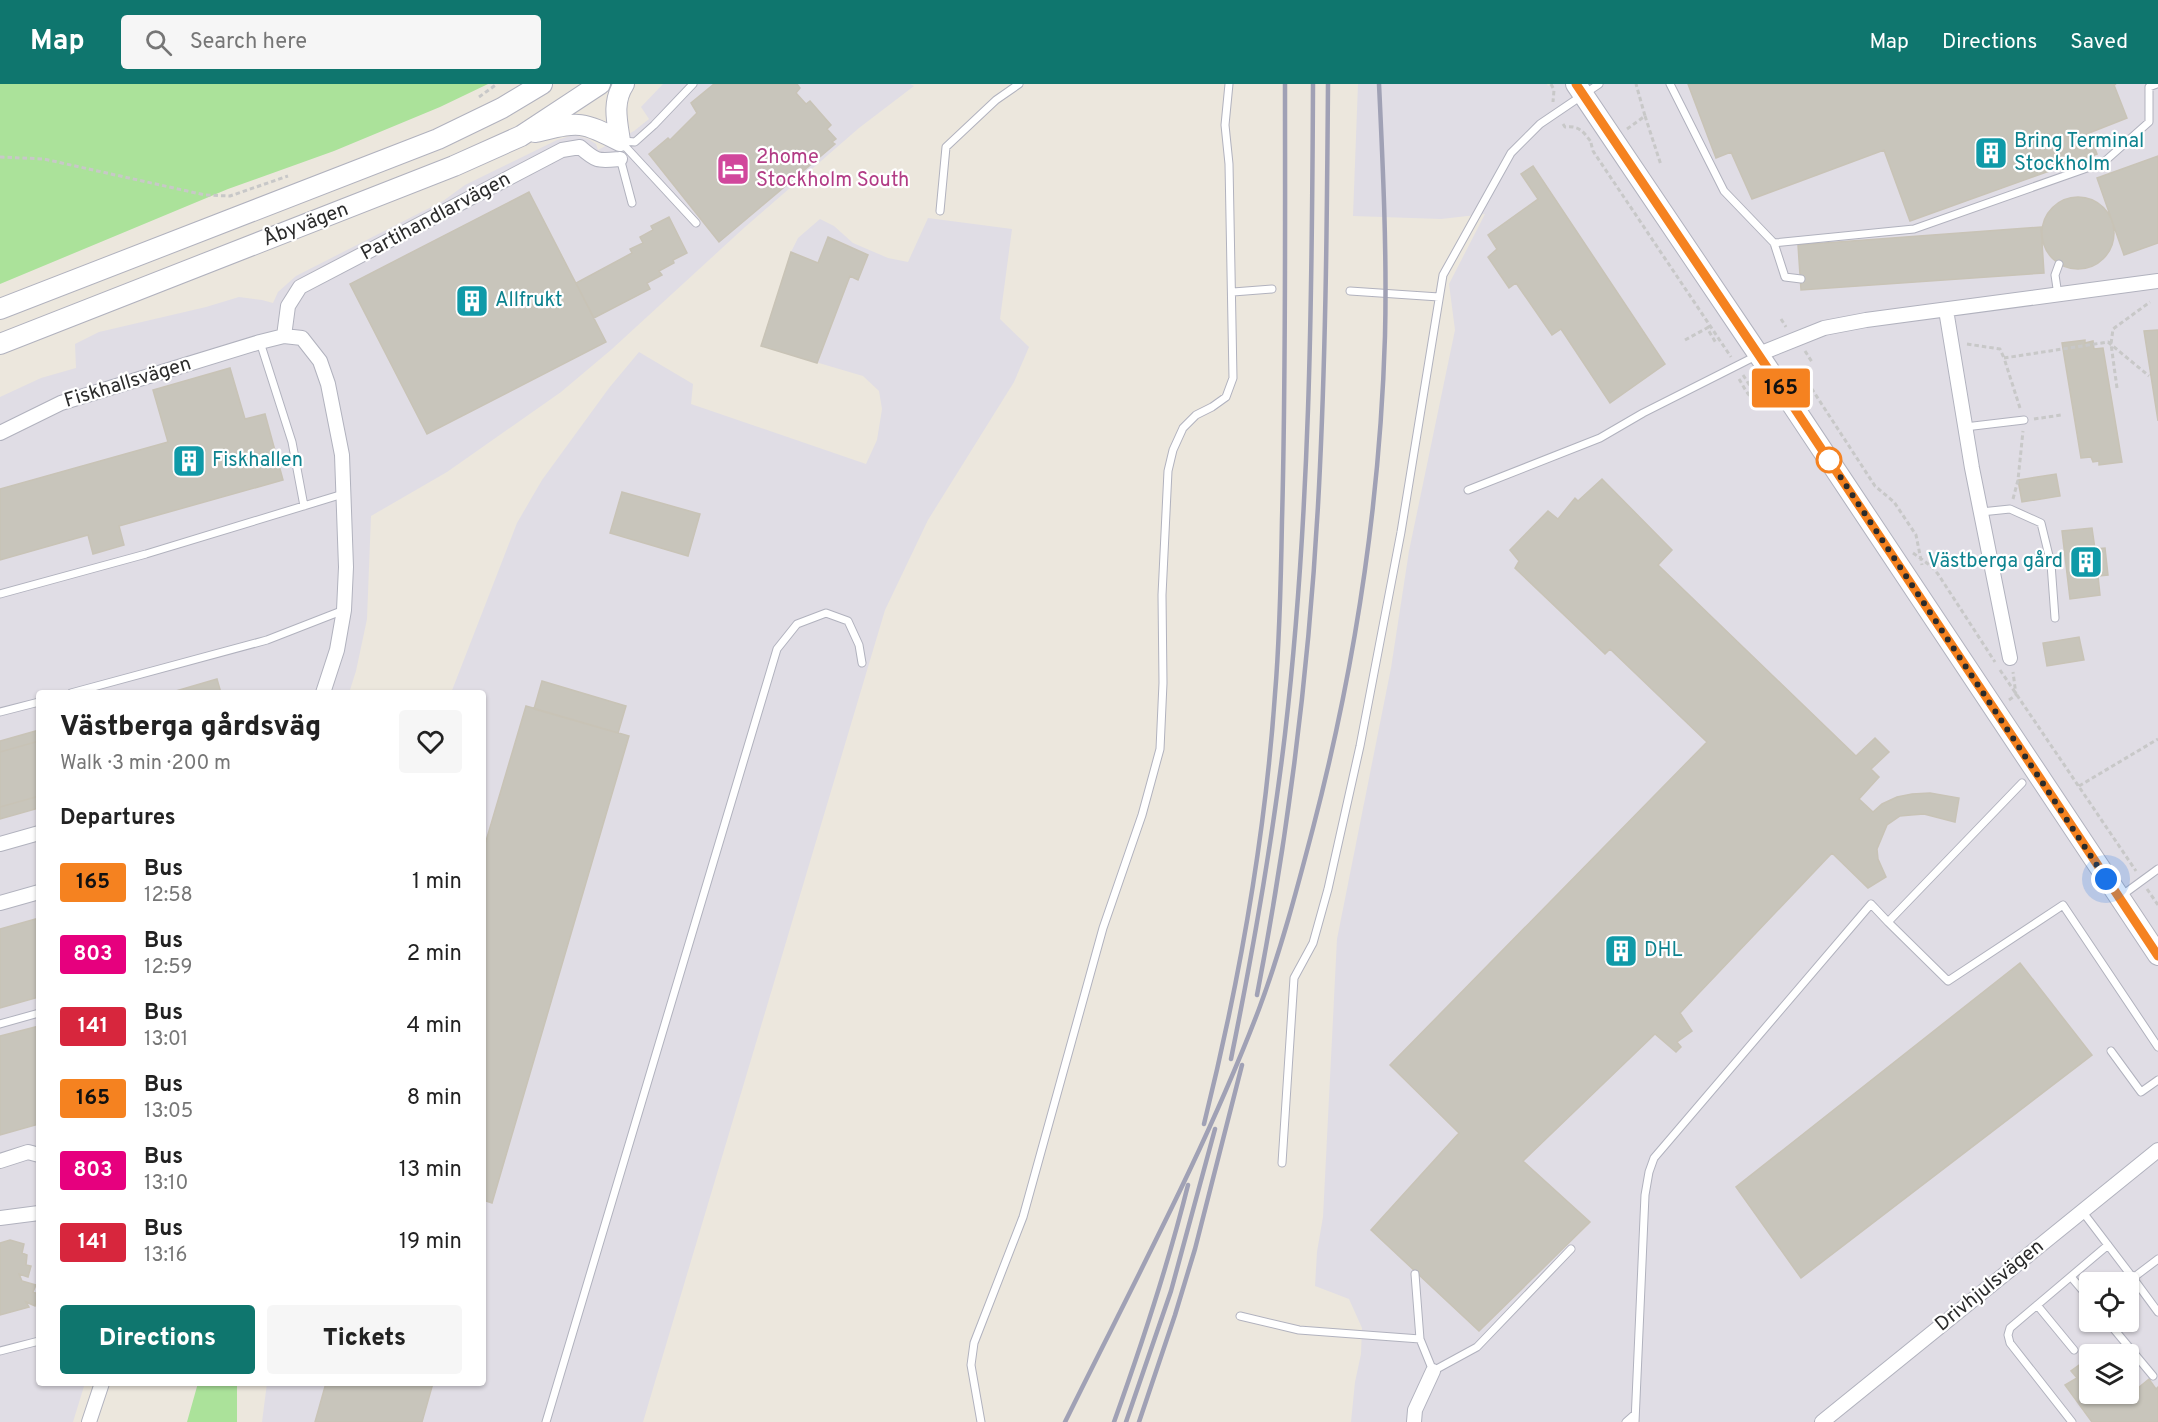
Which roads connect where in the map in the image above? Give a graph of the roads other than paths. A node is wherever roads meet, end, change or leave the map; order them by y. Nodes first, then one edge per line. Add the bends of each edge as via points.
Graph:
1 (542, 84) edge
2 (600, 84) edge
3 (624, 84) edge
4 (693, 84) edge
5 (1019, 84) edge
6 (1228, 84) edge
7 (1670, 84) edge
8 (2157, 84) edge
9 (1586, 88) edge
10 (521, 136) junction
11 (620, 150) junction
12 (632, 203) dead end
13 (940, 211) dead end
14 (696, 223) dead end
15 (1774, 243) junction
16 (2059, 264) dead end
17 (1801, 279) dead end
18 (2158, 281) edge
19 (1272, 289) dead end
20 (1350, 291) dead end
21 (1233, 292) junction
22 (2058, 295) junction
23 (1439, 297) junction
24 (0, 309) edge
25 (1946, 310) junction
26 (284, 336) junction
27 (260, 342) junction
28 (0, 344) edge
29 (1759, 354) junction
30 (2024, 420) road end
31 (1965, 427) junction
32 (0, 433) edge
33 (1468, 490) dead end
34 (343, 494) junction
35 (304, 506) junction
36 (1981, 512) junction
37 (0, 594) edge
38 (344, 610) junction
39 (2055, 618) dead end
40 (2010, 658) road end
41 (862, 663) dead end
42 (82, 690) edge
43 (325, 690) edge
44 (36, 703) edge
45 (0, 712) edge
46 (2022, 783) dead end
47 (36, 834) edge
48 (0, 844) edge
49 (2158, 869) edge
50 (36, 893) edge
51 (2119, 898) junction
52 (0, 903) edge
53 (1888, 922) junction
54 (2158, 956) edge
55 (36, 1014) edge
56 (0, 1024) edge
57 (2158, 1047) edge
58 (2111, 1051) dead end
59 (2158, 1080) edge
60 (2158, 1150) edge
61 (36, 1154) edge
62 (0, 1161) edge
63 (1282, 1163) dead end
64 (2082, 1211) junction
65 (36, 1213) edge
66 (0, 1218) edge
67 (2108, 1245) junction
68 (1571, 1250) dead end
69 (2158, 1259) edge
70 (2128, 1272) edge
71 (2139, 1273) edge
72 (1414, 1274) dead end
73 (2072, 1278) junction
74 (2079, 1286) edge
75 (2139, 1286) edge
76 (2037, 1305) junction
77 (2158, 1312) edge
78 (1240, 1316) dead end
79 (2116, 1332) edge
80 (1420, 1339) junction
81 (36, 1342) edge
82 (2073, 1350) dead end
83 (0, 1351) edge
84 (1433, 1371) junction
85 (2153, 1376) dead end
86 (101, 1386) edge
87 (1635, 1418) edge
88 (89, 1422) edge
89 (546, 1422) edge
90 (981, 1422) edge
91 (1414, 1422) edge
92 (1626, 1422) edge
93 (1821, 1422) edge
94 (2072, 1422) edge

1 - 24 street, Åbyvägen via 438,139
2 - 10 street, Åbyvägen
3 - 11 street via 615,108
4 - 11 lane via 654,126
5 - 13 lane via 946,147
6 - 21 lane via 1225,125
7 - 15 lane via 1724,191
8 - 15 lane via 2149,87 2150,122 2104,162 1914,229
9 - 23 lane via 1511,153 1443,275
9 - 29 street via 1612,138
10 - 11 street via 581,124 593,126
10 - 28 street, Åbyvägen via 396,190
11 - 12 lane
11 - 14 lane
11 - 26 street, Partihandlarvägen via 600,161 580,147 562,150 300,286 288,306
15 - 17 lane via 1785,277
16 - 22 lane via 2055,275
18 - 22 street
19 - 21 lane
20 - 23 lane
21 - 90 lane via 1232,387 1226,397 1183,428 1168,471 1160,749 1103,928 1023,1218 974,1343 971,1365
22 - 25 street
23 - 63 lane via 1397,554 1362,735 1313,943 1294,978
25 - 29 street via 1824,327
25 - 31 street
26 - 27 street
26 - 34 street via 302,338 320,361 342,455
27 - 32 street, Fiskhallsvägen via 61,403
27 - 35 lane via 292,442
29 - 33 lane via 1600,438
29 - 51 street
30 - 31 lane
31 - 36 street
34 - 35 lane
34 - 38 street
35 - 37 lane
36 - 39 lane via 2010,509 2041,523 2051,564
36 - 40 street
38 - 42 lane via 267,640
38 - 43 street
41 - 89 lane via 848,621 826,613 797,624 777,649
44 - 45 lane
46 - 53 lane
47 - 48 street
49 - 51 lane
50 - 52 street
51 - 54 street
53 - 57 lane via 1948,981 2063,905
53 - 87 lane via 1871,904 1654,1158 1646,1195
55 - 56 lane
58 - 59 lane via 2141,1092
60 - 64 street, Drivhjulsvägen
61 - 62 street via 28,1152
64 - 67 lane
64 - 93 street, Drivhjulsvägen
65 - 66 street
67 - 70 lane
67 - 73 lane
68 - 84 lane via 1477,1347
69 - 71 lane
72 - 80 lane
73 - 74 lane
73 - 76 lane
75 - 77 lane
76 - 82 lane
76 - 94 lane via 2010,1328 2010,1343
78 - 80 lane via 1299,1330
79 - 85 lane
80 - 84 lane
81 - 83 lane
84 - 91 street via 1414,1410
86 - 88 street
87 - 92 lane

